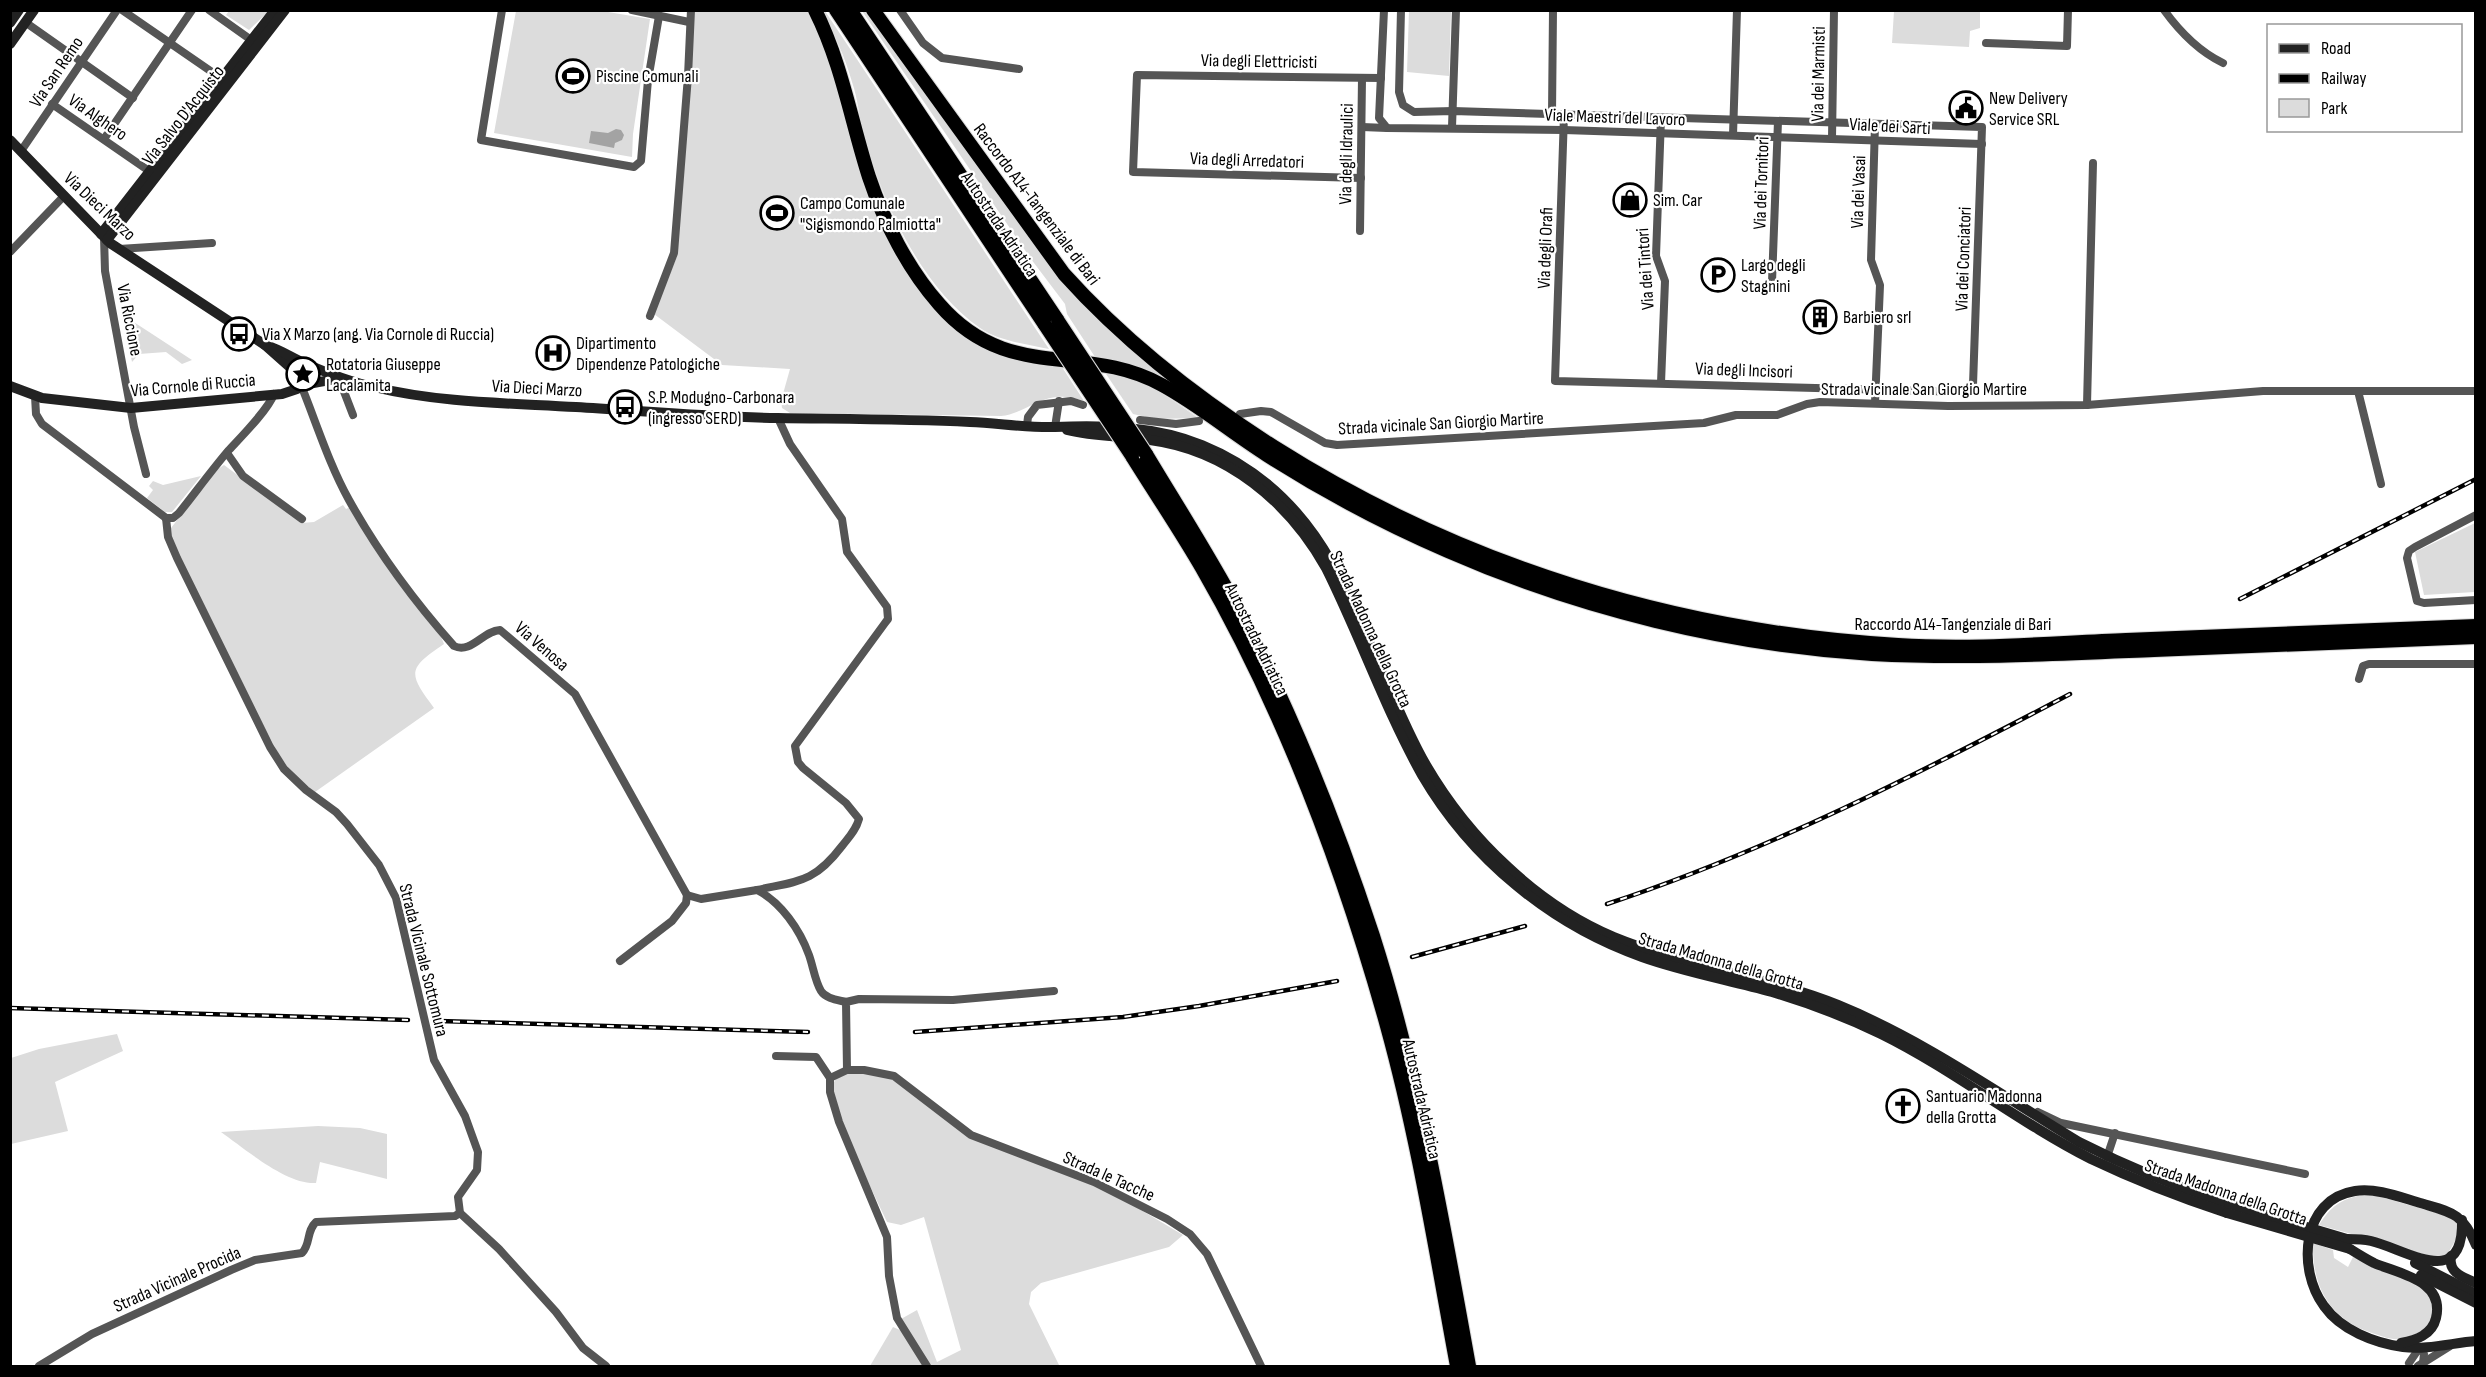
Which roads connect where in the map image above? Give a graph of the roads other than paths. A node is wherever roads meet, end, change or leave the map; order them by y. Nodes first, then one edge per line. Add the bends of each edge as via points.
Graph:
1 (19, 10) edge
2 (34, 10) edge
3 (117, 10) edge
4 (122, 10) edge
5 (192, 10) edge
6 (209, 10) edge
7 (275, 10) edge
8 (285, 10) edge
9 (502, 10) edge
10 (632, 10) edge
11 (684, 10) edge
12 (691, 10) edge
13 (815, 10) edge
14 (836, 10) edge
15 (850, 10) edge
16 (873, 10) edge
17 (900, 10) edge
18 (1384, 10) edge
19 (1401, 10) edge
20 (1456, 10) edge
21 (1553, 10) edge
22 (1737, 10) edge
23 (1834, 10) edge
24 (2068, 10) edge
25 (2164, 10) edge
26 (659, 16) junction
27 (26, 22) junction
28 (686, 22) junction
29 (10, 23) edge
30 (170, 43) junction
31 (255, 43) junction
32 (1986, 43) dead end
33 (10, 44) edge
34 (81, 61) junction
35 (2223, 63) dead end
36 (1018, 69) dead end
37 (1362, 78) junction
38 (1381, 78) junction
39 (225, 81) junction
40 (133, 98) junction
41 (52, 104) junction
42 (1453, 111) junction
43 (1552, 114) junction
44 (1564, 114) junction
45 (1661, 118) junction
46 (1734, 120) junction
47 (1778, 121) junction
48 (1832, 123) junction
49 (1875, 125) junction
50 (1362, 127) junction
51 (1452, 127) junction
52 (1982, 127) joint
53 (1387, 128) junction
54 (1564, 130) junction
55 (1660, 134) junction
56 (1733, 135) junction
57 (1778, 137) junction
58 (1832, 138) junction
59 (104, 139) junction
60 (10, 140) edge
61 (1875, 140) junction
62 (1982, 144) junction
63 (21, 151) junction
64 (2093, 163) dead end
65 (1133, 172) joint
66 (153, 174) junction
67 (1361, 178) junction
68 (63, 197) junction
69 (1360, 231) dead end
70 (104, 237) junction
71 (212, 243) dead end
72 (119, 249) junction
73 (10, 252) edge
74 (1772, 282) dead end
75 (650, 316) dead end
76 (1051, 323) junction
77 (265, 345) junction
78 (307, 364) junction
79 (292, 372) junction
80 (343, 379) junction
81 (1555, 381) joint
82 (1661, 383) junction
83 (305, 384) junction
84 (10, 386) edge
85 (1876, 390) junction
86 (1970, 390) joint
87 (2358, 391) junction
88 (2475, 391) edge
89 (270, 394) junction
90 (35, 396) junction
91 (249, 397) junction
92 (1059, 401) junction
93 (1875, 404) junction
94 (1083, 405) dead end
95 (2088, 405) junction
96 (131, 408) junction
97 (1240, 414) dead end
98 (259, 415) junction
99 (353, 415) dead end
100 (778, 418) junction
101 (1140, 420) dead end
102 (1199, 421) dead end
103 (1027, 425) junction
104 (1055, 427) junction
105 (227, 453) junction
106 (1139, 455) junction
107 (146, 474) dead end
108 (2381, 484) dead end
109 (2475, 515) edge
110 (166, 518) junction
111 (302, 519) dead end
112 (2475, 600) edge
113 (2475, 626) edge
114 (2475, 637) edge
115 (2475, 664) edge
116 (2359, 679) dead end
117 (757, 890) junction
118 (689, 896) junction
119 (620, 961) dead end
120 (1054, 992) dead end
121 (846, 1002) junction
122 (776, 1056) dead end
123 (847, 1070) junction
124 (830, 1078) junction
125 (2007, 1098) junction
126 (2115, 1133) junction
127 (2107, 1157) junction
128 (2305, 1174) dead end
129 (2228, 1209) junction
130 (460, 1213) junction
131 (2462, 1221) junction
132 (2348, 1244) junction
133 (2475, 1245) edge
134 (2458, 1247) junction
135 (2475, 1250) edge
136 (2451, 1256) junction
137 (2475, 1283) edge
138 (2475, 1294) edge
139 (2475, 1303) edge
140 (2475, 1341) edge
141 (2456, 1342) junction
142 (2399, 1346) junction
143 (2420, 1347) junction
144 (2408, 1365) edge
145 (2420, 1365) edge
146 (39, 1366) edge
147 (606, 1366) edge
148 (927, 1366) edge
149 (1261, 1366) edge
150 (1457, 1366) edge
151 (1469, 1366) edge

1 - 29 main road
2 - 27 main road
3 - 34 street, Via San Remo
4 - 30 street
5 - 30 street
6 - 31 street
7 - 31 main road, Via Salvo D'Acquisto
8 - 31 main road, Via Salvo D'Acquisto
9 - 26 street via 481,140 634,167 641,161 648,80
10 - 26 street
11 - 28 street
12 - 28 street
13 - 114 highway, Raccordo A14-Tangenziale di Bari via 843,77 868,175 887,221 913,268 943,308 975,336 1008,352 1127,370 1152,380 1300,476 1406,533 1534,585 1609,608 1745,639 1868,654 1965,657
14 - 76 highway, Autostrada Adriatica
15 - 76 highway, Autostrada Adriatica
16 - 113 highway, Raccordo A14-Tangenziale di Bari via 1064,274 1138,348 1213,406 1297,462 1395,515 1480,554 1559,582 1679,615 1847,642 1904,646 2021,645
17 - 36 street via 923,43 942,58
18 - 38 street
19 - 42 street, Viale Maestri del Lavoro via 1402,105 1414,112
20 - 42 street
21 - 43 street
22 - 46 street
23 - 48 street, Via dei Marmisti
24 - 32 street via 2067,46
25 - 35 street via 2193,43
26 - 28 street
27 - 33 main road
27 - 34 street
28 - 75 street via 688,76 674,253
30 - 39 street
30 - 40 street
31 - 39 main road, Via Salvo D'Acquisto
34 - 40 street
34 - 41 street, Via San Remo
37 - 38 street, Via degli Elettricisti
37 - 50 street, Via degli Idraulici
37 - 65 street, Via degli Elettricisti via 1137,75
38 - 53 street via 1379,118
39 - 66 main road, Via Salvo D'Acquisto
40 - 59 street
41 - 59 street, Via Alghero
41 - 63 street, Via San Remo
42 - 43 street, Viale Maestri del Lavoro
42 - 51 street
43 - 44 street, Viale Maestri del Lavoro
44 - 45 street, Viale Maestri del Lavoro
44 - 54 street, Via degli Orafi
45 - 46 street, Viale Maestri del Lavoro
45 - 55 street, Via dei Tintori
46 - 47 street, Viale Maestri del Lavoro
46 - 56 street
47 - 48 street, Viale Maestri del Lavoro
47 - 57 street, Via dei Tornitori
48 - 49 street, Viale dei Sarti
48 - 58 street, Via dei Marmisti
49 - 52 street, Viale dei Sarti
49 - 61 street, Via dei Vasai
50 - 53 street, Viale Maestri del Lavoro
50 - 67 street, Via degli Idraulici
51 - 53 street, Viale Maestri del Lavoro
51 - 54 street, Viale Maestri del Lavoro
52 - 62 street, Via dei Conciatori
54 - 55 street, Viale Maestri del Lavoro
54 - 81 street, Via degli Orafi
55 - 56 street, Viale Maestri del Lavoro
55 - 82 street, Via dei Tintori via 1656,256 1665,281
56 - 57 street, Viale Maestri del Lavoro
57 - 58 street, Viale Maestri del Lavoro
57 - 74 street, Via dei Tornitori
58 - 61 street, Viale dei Sarti
59 - 66 street, Via Alghero
60 - 63 main road, Via Dieci Marzo
61 - 62 street, Viale dei Sarti
61 - 85 street, Via dei Vasai via 1871,260 1880,285
62 - 86 street, Via dei Conciatori via 1975,375
63 - 68 main road, Via Dieci Marzo
64 - 95 street
65 - 67 street, Via degli Arredatori
66 - 70 main road, Via Salvo D'Acquisto
67 - 69 street, Via degli Idraulici
68 - 70 main road, Via Dieci Marzo
68 - 73 street
70 - 72 main road, Via Dieci Marzo
70 - 96 street, Via Riccione via 105,271
71 - 72 street
72 - 77 main road, Via Dieci Marzo
76 - 106 highway, Autostrada Adriatica, bridge
77 - 78 main road, Via Dieci Marzo
77 - 79 main road, Via Dieci Marzo
78 - 79 main road via 297,364
78 - 80 main road, Via Dieci Marzo
78 - 83 main road via 313,372
79 - 83 main road via 295,381
79 - 89 main road, Via Cornole di Ruccia via 288,383
80 - 83 main road, Via Cornole di Ruccia
80 - 99 street
80 - 100 main road, Via Dieci Marzo via 403,393 465,401
81 - 82 street, Via degli Incisori
82 - 85 street, Via degli Incisori
83 - 89 main road, Via Cornole di Ruccia via 290,393
83 - 118 street, Via Venosa via 349,499 407,592 454,646 466,648 493,630 500,630 574,694
84 - 90 main road, Via Cornole di Ruccia
85 - 86 street, Via degli Incisori
85 - 93 street
87 - 88 street, Strada vicinale San Giorgio Martire
87 - 95 street, Strada vicinale San Giorgio Martire via 2263,391
87 - 108 street
89 - 91 main road, Via Cornole di Ruccia
89 - 98 street via 270,405
90 - 96 main road, Via Cornole di Ruccia
90 - 110 street via 36,414 42,424
91 - 96 main road, Via Cornole di Ruccia
91 - 98 street via 257,404
92 - 94 street
92 - 103 street via 1037,405
92 - 104 street
93 - 95 street, Strada vicinale San Giorgio Martire
93 - 97 street, Strada vicinale San Giorgio Martire via 1820,402 1777,415 1736,415 1669,426 1337,445 1325,443 1271,412
96 - 107 street, Via Riccione
98 - 105 street
100 - 103 main road, Via Dieci Marzo
100 - 117 street via 790,444 842,519 848,552 888,613 885,623 795,746 803,768 860,819 856,828 815,875
101 - 102 street via 1176,424
103 - 104 main road, Via Dieci Marzo
104 - 125 main road, Strada Madonna della Grotta via 1091,425 1182,438 1232,459 1284,497 1326,551 1413,740 1440,788 1481,841 1551,901 1613,936 1663,954 1782,985 1859,1014
104 - 129 main road, Strada Madonna della Grotta via 1191,449 1227,465 1272,498 1301,529 1326,568 1412,756 1442,805 1496,867 1553,913 1641,957 1774,992 1854,1022 1931,1061 2090,1158 2141,1181
105 - 110 street via 179,513
105 - 111 street via 243,476
106 - 150 highway, Autostrada Adriatica via 1228,618 1275,716 1333,858 1384,1016 1410,1120
106 - 151 highway, Autostrada Adriatica via 1235,605 1306,759 1345,856 1373,936 1420,1110
109 - 112 street via 2415,547 2407,558 2417,601
110 - 130 street, Strada Vicinale Sottomura via 168,537 177,558 270,747 284,769 347,824 389,881 434,1060 465,1116 478,1152 477,1170 458,1197
115 - 116 street via 2369,663 2363,666
117 - 118 street via 701,899
117 - 121 street via 781,909 798,930 821,990 826,996
118 - 119 street via 672,921
120 - 121 street via 953,1000
121 - 123 street
122 - 124 street via 816,1057
123 - 124 street
123 - 149 street, Strada le Tacche via 894,1076 971,1135 1094,1182 1190,1234 1207,1254
124 - 148 street via 830,1092 842,1129 886,1237 897,1318
125 - 126 street via 2061,1123
125 - 127 main road, Strada Madonna della Grotta
126 - 127 street
126 - 128 street
127 - 129 main road, Strada Madonna della Grotta
129 - 132 main road, Strada Madonna della Grotta, bridge
130 - 146 street, Strada Vicinale Procida via 316,1222 302,1254 255,1260 231,1270 92,1334
130 - 147 street via 499,1249 583,1348
131 - 133 main road
131 - 134 main road
131 - 142 main road via 2448,1211 2368,1190 2337,1197 2314,1222 2306,1252 2308,1273 2324,1307 2361,1335
132 - 136 main road via 2370,1240 2436,1262
132 - 138 main road, Strada Madonna della Grotta via 2425,1267
132 - 139 main road, Strada Madonna della Grotta
132 - 142 main road via 2373,1262 2418,1280 2433,1293 2437,1309 2429,1330
134 - 135 main road
134 - 136 main road
136 - 137 main road via 2454,1272
140 - 141 main road
141 - 143 main road
141 - 145 street
142 - 143 main road
142 - 144 street
143 - 144 street
143 - 145 street via 2424,1354

